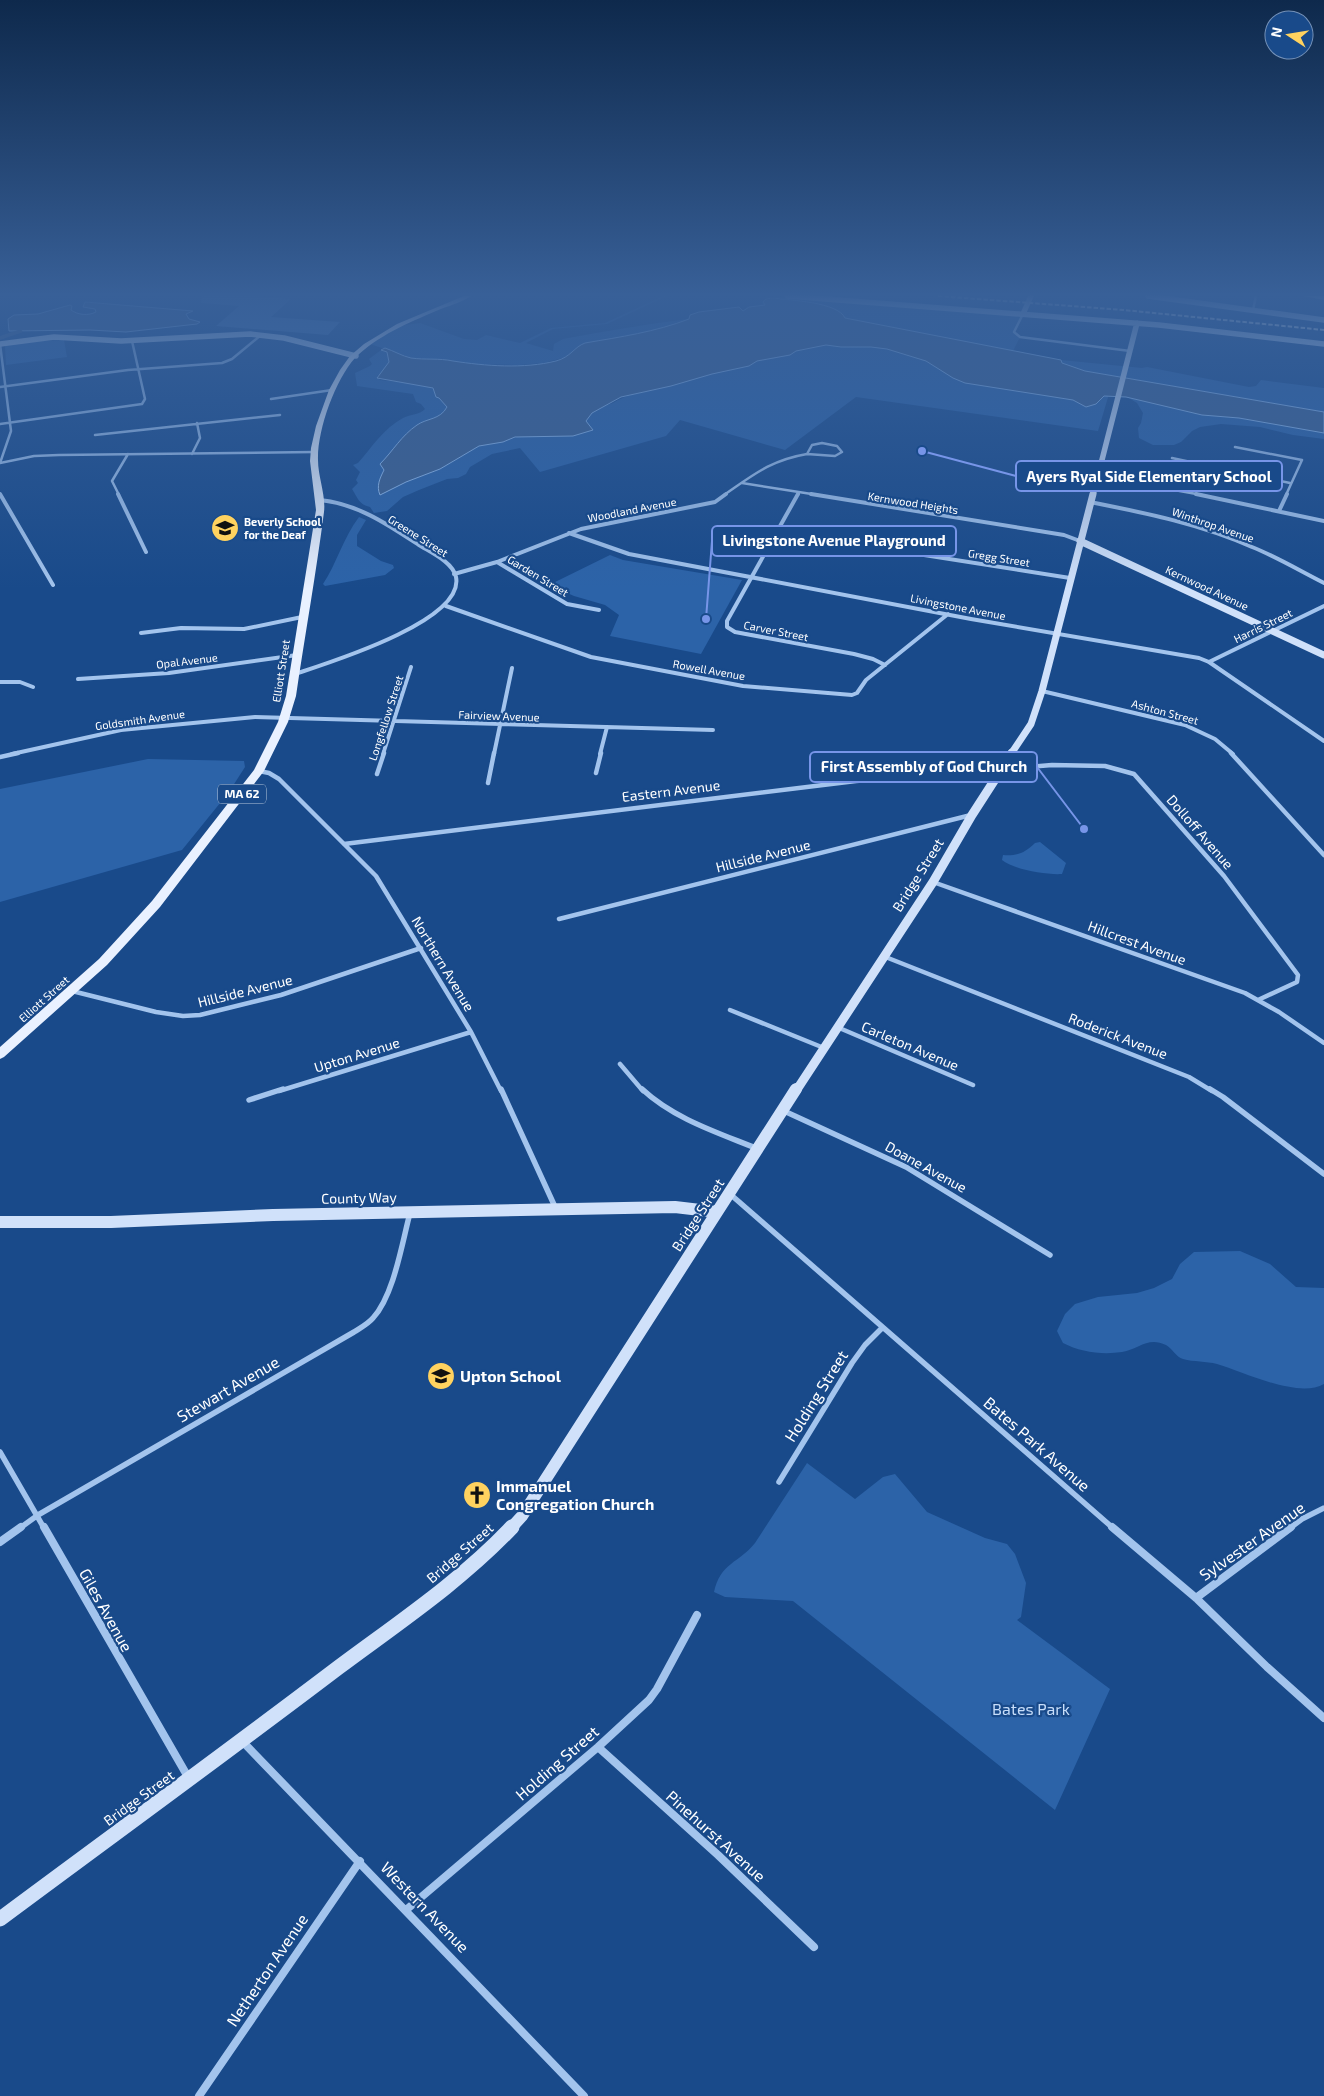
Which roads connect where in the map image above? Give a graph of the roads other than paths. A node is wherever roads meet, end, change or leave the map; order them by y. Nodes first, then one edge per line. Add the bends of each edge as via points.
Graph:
1 (5, 394) edge
2 (144, 394) edge
3 (306, 394) edge
4 (331, 394) edge
5 (1118, 394) edge
6 (271, 399) dead end
7 (280, 415) dead end
8 (10, 422) junction
9 (0, 424) edge
10 (196, 424) junction
11 (95, 436) dead end
12 (1235, 447) dead end
13 (314, 452) junction
14 (128, 454) junction
15 (192, 454) junction
16 (808, 454) junction
17 (1172, 458) dead end
18 (0, 463) edge
19 (1096, 476) junction
20 (742, 483) junction
21 (1290, 483) junction
22 (799, 493) junction
23 (0, 494) edge
24 (320, 500) junction
25 (1090, 502) junction
26 (1278, 511) junction
27 (1324, 521) edge
28 (777, 532) junction
29 (569, 533) junction
30 (1080, 541) junction
31 (146, 552) dead end
32 (497, 562) junction
33 (454, 574) junction
34 (752, 576) junction
35 (1070, 578) junction
36 (1324, 583) edge
37 (53, 585) dead end
38 (446, 606) junction
39 (1324, 606) edge
40 (599, 610) dead end
41 (948, 614) junction
42 (302, 618) junction
43 (1274, 630) junction
44 (141, 633) dead end
45 (1057, 633) junction
46 (297, 655) junction
47 (1324, 655) edge
48 (1209, 662) junction
49 (885, 665) junction
50 (411, 667) dead end
51 (512, 668) dead end
52 (295, 674) junction
53 (78, 679) dead end
54 (0, 682) edge
55 (33, 687) dead end
56 (1042, 691) junction
57 (285, 717) junction
58 (394, 722) junction
59 (500, 724) junction
60 (607, 727) junction
61 (713, 730) dead end
62 (1324, 741) edge
63 (0, 757) edge
64 (1002, 769) junction
65 (259, 771) junction
66 (596, 772) dead end
67 (377, 774) dead end
68 (488, 783) dead end
69 (972, 815) junction
70 (344, 844) junction
71 (1324, 855) edge
72 (933, 882) junction
73 (559, 918) dead end
74 (420, 948) junction
75 (883, 956) junction
76 (72, 990) junction
77 (1258, 1000) junction
78 (730, 1010) dead end
79 (837, 1026) junction
80 (471, 1032) junction
81 (1324, 1043) edge
82 (824, 1048) junction
83 (0, 1054) edge
84 (620, 1064) dead end
85 (973, 1085) dead end
86 (249, 1100) dead end
87 (784, 1111) junction
88 (758, 1150) junction
89 (1324, 1174) edge
90 (729, 1194) junction
91 (556, 1210) junction
92 (410, 1212) junction
93 (717, 1212) junction
94 (0, 1222) edge
95 (1050, 1255) dead end
96 (882, 1328) junction
97 (0, 1452) edge
98 (779, 1482) dead end
99 (1324, 1508) edge
100 (38, 1515) junction
101 (0, 1542) edge
102 (1196, 1598) junction
103 (697, 1615) dead end
104 (1324, 1718) edge
105 (242, 1741) junction
106 (598, 1747) junction
107 (189, 1780) junction
108 (360, 1861) junction
109 (406, 1910) junction
110 (0, 1919) edge
111 (814, 1947) dead end
112 (199, 2096) edge
113 (584, 2096) edge

1 - 8 street
2 - 8 street via 142,404
3 - 6 street
4 - 13 main road, Elliott Street / MA 62
5 - 19 main road, Bridge Street
7 - 10 street
8 - 9 street
8 - 18 street via 10,442
10 - 11 street
10 - 15 street via 200,438
12 - 21 street via 1302,460
13 - 15 street
13 - 24 main road, Elliott Street / MA 62
14 - 15 street
14 - 18 street via 34,456
14 - 31 street via 112,481
16 - 16 street, Woodland Avenue via 812,445 822,443 842,449 835,456
16 - 20 street, Woodland Avenue via 777,461
17 - 21 street
19 - 25 main road, Bridge Street
19 - 26 street
20 - 22 street, Kernwood Heights
20 - 29 street, Woodland Avenue via 714,502
21 - 26 street
22 - 28 street, Carver Street
22 - 30 street, Kernwood Heights
23 - 37 street
24 - 33 street, Greene Street via 345,504 400,533 448,565
24 - 42 main road, Elliott Street / MA 62
25 - 30 main road, Bridge Street
25 - 36 street, Winthrop Avenue via 1169,518 1221,535 1266,553
26 - 27 street
28 - 34 street, Carver Street
28 - 35 street, Gregg Street
29 - 32 street, Woodland Avenue
29 - 34 street, Livingstone Avenue via 629,554
30 - 35 main road, Bridge Street
30 - 43 main road, Kernwood Avenue
32 - 33 street, Woodland Avenue
32 - 40 street, Garden Street via 567,604
33 - 38 street, Greene Street via 455,592
34 - 41 street, Livingstone Avenue
34 - 49 street, Carver Street via 727,621 730,630 854,654
35 - 45 main road, Bridge Street
38 - 49 street, Rowell Avenue via 591,656 743,686 852,695
38 - 52 street via 406,631
39 - 43 street, Harris Street
41 - 45 street, Livingstone Avenue
41 - 49 street, Rowell Avenue
42 - 44 street via 244,629 181,628
42 - 46 main road, Elliott Street / MA 62
43 - 47 main road, Kernwood Avenue
43 - 48 street, Harris Street
45 - 48 street, Livingstone Avenue
45 - 56 main road, Bridge Street
46 - 52 main road, Elliott Street / MA 62
46 - 53 street, Opal Avenue via 169,673
48 - 62 street, Livingstone Avenue
50 - 58 street, Longfellow Street
51 - 59 street
52 - 57 main road, Elliott Street / MA 62
54 - 55 street via 20,682
56 - 64 main road, Bridge Street via 1031,724
56 - 71 street, Ashton Street via 1178,723 1215,738
57 - 58 street, Fairview Avenue
57 - 63 street, Goldsmith Avenue via 121,730
57 - 65 main road, Elliott Street / MA 62
58 - 59 street, Fairview Avenue
58 - 67 street, Longfellow Street
59 - 60 street, Fairview Avenue
59 - 68 street
60 - 61 street, Fairview Avenue
60 - 66 street
64 - 69 main road, Bridge Street
64 - 70 street, Eastern Avenue via 815,785
64 - 77 street, Dolloff Avenue via 1072,765 1123,768 1134,774 1224,876 1298,975 1297,982
65 - 70 street, Northern Avenue via 279,779
65 - 76 main road, Elliott Street / MA 62 via 140,924
69 - 72 main road, Bridge Street
69 - 73 street, Hillside Avenue
70 - 74 street, Northern Avenue via 376,876
72 - 75 main road, Bridge Street
72 - 77 street, Hillcrest Avenue
74 - 76 street, Hillside Avenue via 281,995 200,1015 156,1012
74 - 80 street, Northern Avenue
75 - 79 main road, Bridge Street
75 - 89 street, Roderick Avenue via 1189,1077 1223,1097
76 - 83 main road, Elliott Street / MA 62
77 - 81 street, Hillcrest Avenue
78 - 82 street
79 - 82 main road, Bridge Street
79 - 85 street, Carleton Avenue
80 - 86 street, Upton Avenue
80 - 91 street, Northern Avenue
82 - 87 main road, Bridge Street
84 - 88 street via 636,1084 673,1112
87 - 88 main road, Bridge Street
87 - 95 street, Doane Avenue via 906,1168
88 - 90 main road, Bridge Street
90 - 93 main road, Bridge Street
90 - 96 street, Bates Park Avenue
91 - 92 main road, County Way
91 - 93 main road, County Way via 675,1207
92 - 94 main road, County Way via 111,1222
92 - 100 street, Stewart Avenue via 392,1280 374,1318
93 - 105 main road, Bridge Street via 522,1516 493,1547 450,1583
96 - 98 street, Holding Street via 852,1363
96 - 102 street, Bates Park Avenue
97 - 100 street, Giles Avenue
99 - 102 street, Sylvester Avenue via 1302,1519
100 - 101 street, Stewart Avenue
100 - 107 street, Giles Avenue via 114,1654
102 - 104 street, Bates Park Avenue
103 - 106 street, Holding Street via 657,1689
105 - 107 main road, Bridge Street
105 - 108 street, Western Avenue
106 - 109 street, Holding Street
106 - 111 street, Pinehurst Avenue
107 - 110 main road, Bridge Street
108 - 109 street, Western Avenue
108 - 112 street, Netherton Avenue
109 - 113 street, Western Avenue

